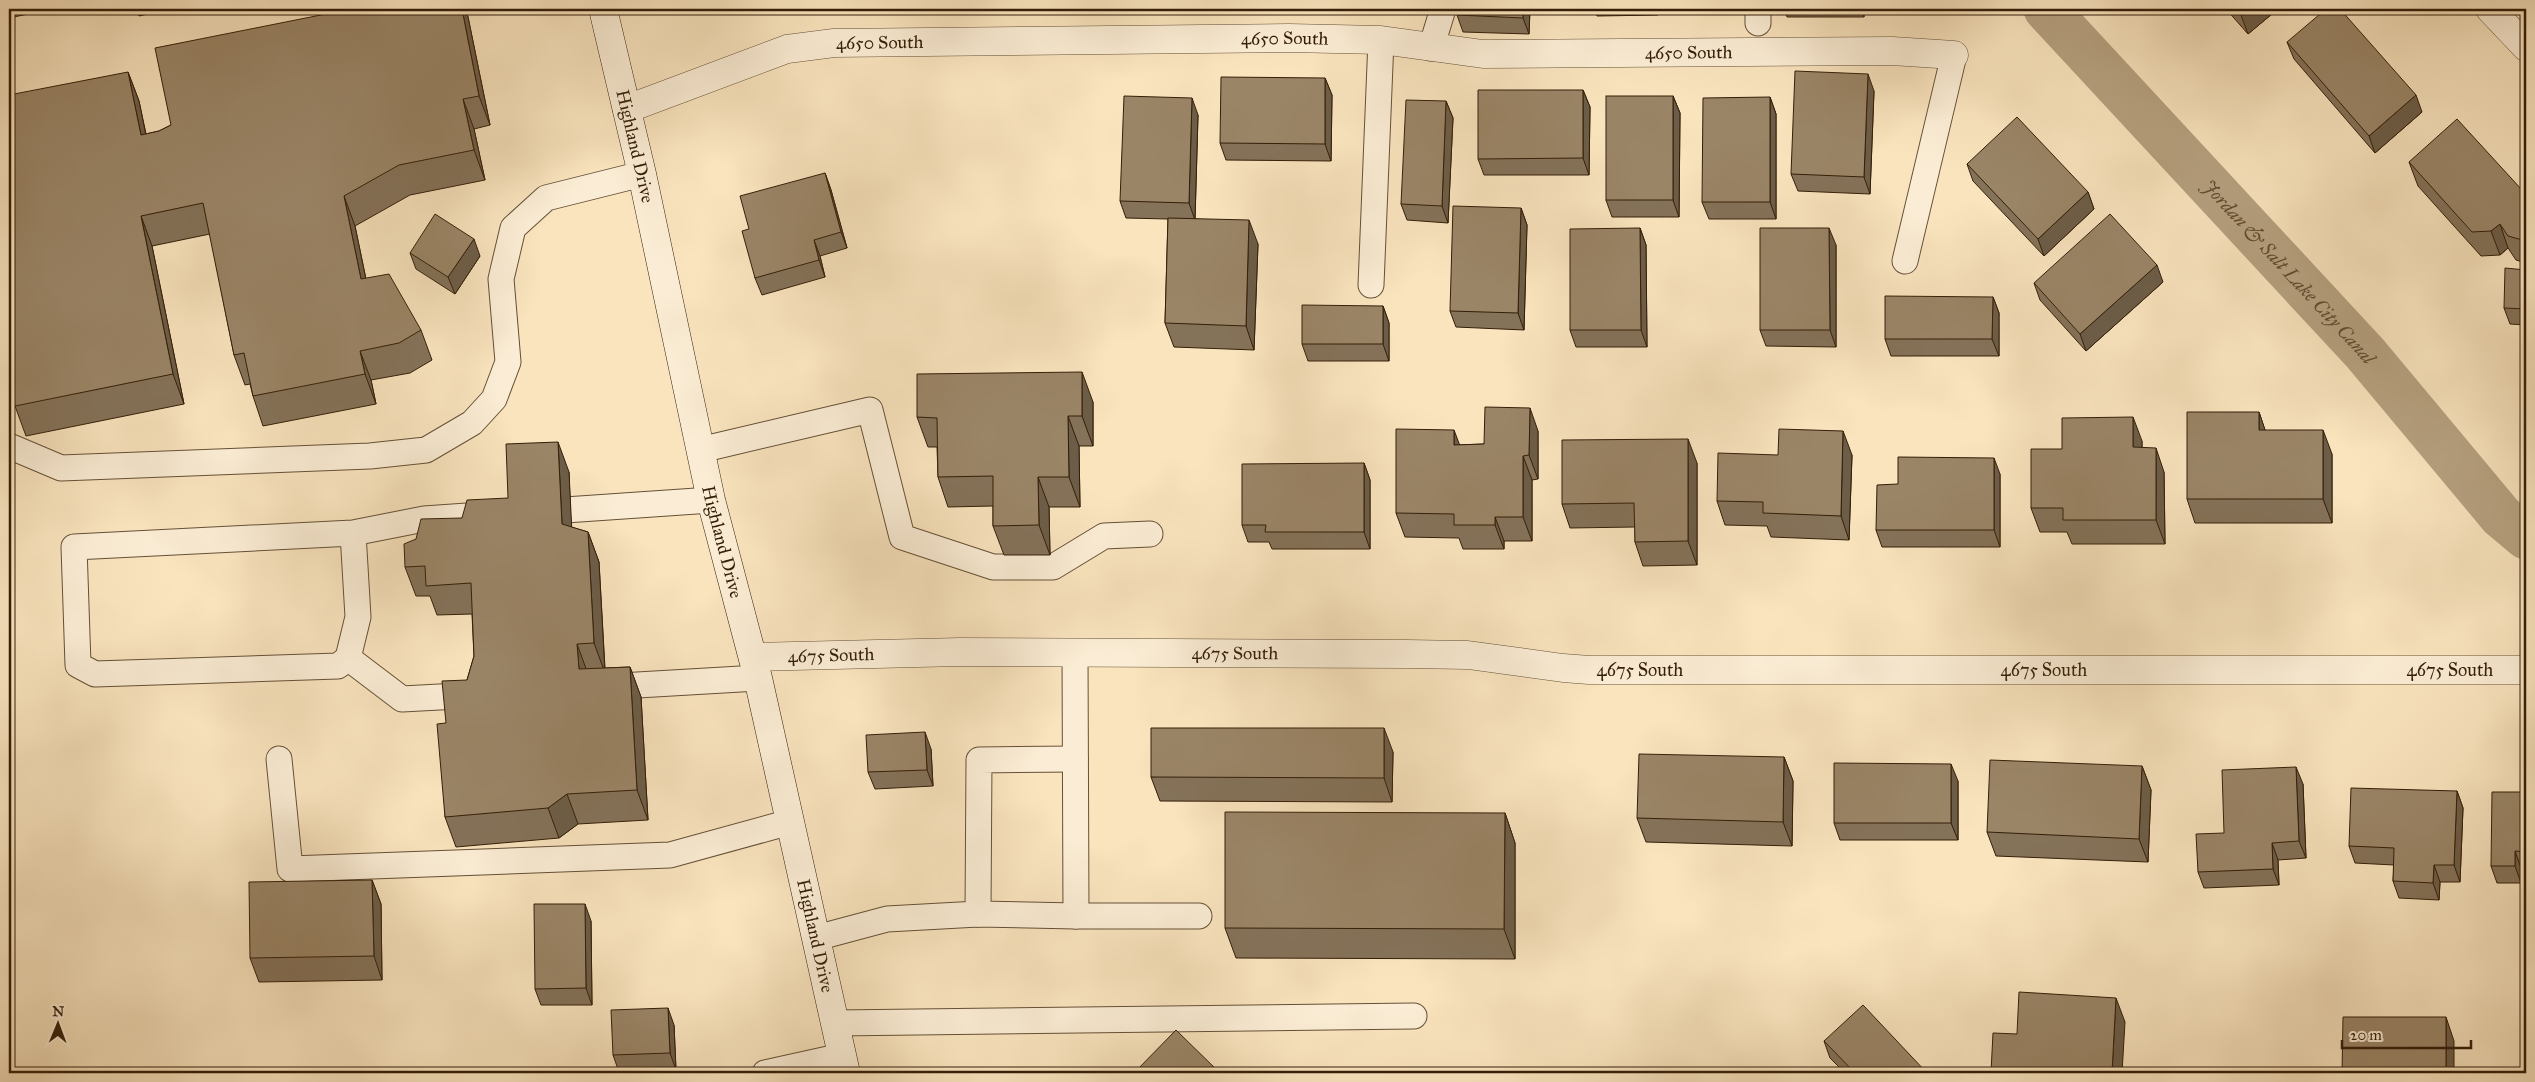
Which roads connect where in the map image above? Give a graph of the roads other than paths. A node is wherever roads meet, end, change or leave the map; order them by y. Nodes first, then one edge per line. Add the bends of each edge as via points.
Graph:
1 (603, 9) edge
2 (1443, 9) edge
3 (2490, 9) edge
4 (1381, 40) junction
5 (2526, 47) edge
6 (1430, 48) junction
7 (1954, 55) joint
8 (626, 109) junction
9 (642, 174) junction
10 (1905, 261) dead end
11 (1370, 285) dead end
12 (9, 446) edge
13 (700, 450) junction
14 (711, 500) junction
15 (353, 533) junction
16 (1150, 534) dead end
17 (1076, 653) junction
18 (348, 658) junction
19 (756, 668) junction
20 (2526, 670) edge
21 (591, 688) edge
22 (489, 694) edge
23 (279, 759) dead end
24 (1075, 759) junction
25 (790, 822) junction
26 (978, 914) junction
27 (1076, 916) junction
28 (1199, 916) dead end
29 (816, 938) junction
30 (1414, 1016) dead end
31 (836, 1023) junction
32 (844, 1065) edge
33 (765, 1073) edge

1 - 8 street, Highland Drive
2 - 6 lane
3 - 5 street
4 - 6 street, 4650 South
4 - 8 street, 4650 South via 1289,38 834,43 786,48
4 - 11 lane
6 - 7 street, 4650 South via 1483,54 1892,51
7 - 10 lane
8 - 9 street, Highland Drive
9 - 12 lane via 546,198 513,228 502,279 508,362 494,399 472,423 426,450 370,456 61,468
9 - 13 street, Highland Drive
13 - 14 street, Highland Drive
13 - 16 lane via 870,410 902,536 993,567 1052,567 1104,536
14 - 15 lane via 424,519
14 - 19 street, Highland Drive
15 - 18 lane via 358,617
15 - 18 lane via 74,547 78,665 95,674 338,666
17 - 19 street, 4675 South via 831,654
17 - 20 street, 4675 South via 1468,655 1590,670
17 - 24 lane
18 - 22 lane via 402,699
19 - 21 lane
19 - 25 street, Highland Drive
23 - 25 lane via 290,869 670,854
24 - 26 lane via 979,760
24 - 27 lane
25 - 29 street, Highland Drive
26 - 27 lane
26 - 29 lane via 888,919
27 - 28 lane
29 - 31 street, Highland Drive
30 - 31 lane
31 - 32 street, Highland Drive
32 - 33 lane

